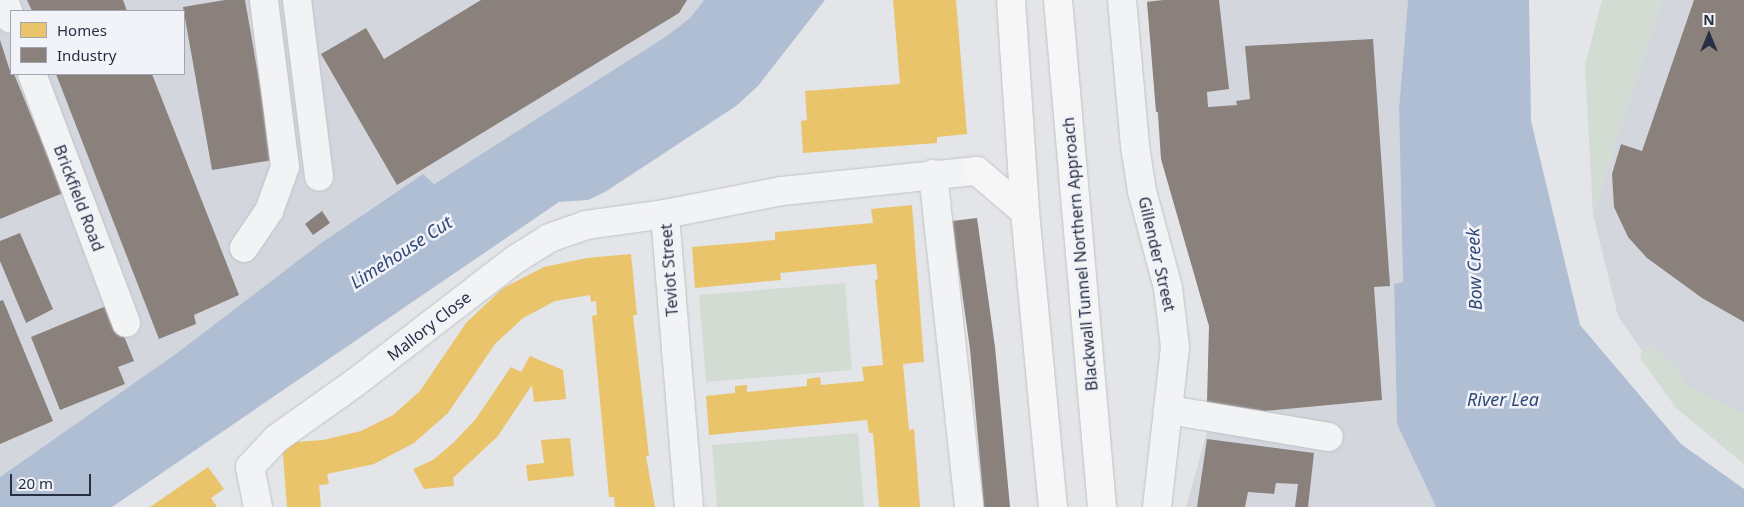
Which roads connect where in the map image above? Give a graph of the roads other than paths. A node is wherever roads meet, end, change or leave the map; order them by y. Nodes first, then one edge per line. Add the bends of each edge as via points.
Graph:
1 (4, 0) edge
2 (264, 0) edge
3 (297, 0) edge
4 (1012, 0) edge
5 (1058, 0) edge
6 (1122, 0) edge
7 (10, 16) edge
8 (32, 75) edge
9 (977, 171) joint
10 (933, 174) junction
11 (319, 177) dead end
12 (1025, 212) junction
13 (665, 214) junction
14 (244, 248) dead end
15 (126, 323) dead end
16 (1169, 410) junction
17 (1329, 437) dead end
18 (258, 507) edge
19 (689, 507) edge
20 (970, 507) edge
21 (1053, 507) edge
22 (1102, 507) edge
23 (1157, 507) edge

1 - 7 street
2 - 14 street via 285,167 270,210
3 - 11 street
4 - 12 highway
5 - 22 highway, Blackwall Tunnel Northern Approach
6 - 16 street, Gillender Street via 1135,146 1142,191 1168,288 1175,347
8 - 15 street, Brickfield Road
9 - 10 street, Teviot Street
9 - 12 highway
10 - 13 street, Teviot Street via 782,191
10 - 20 street
12 - 21 highway
13 - 18 street, Mallory Close via 586,225 549,238 516,259 276,439 250,467
13 - 19 street, Teviot Street
16 - 17 street
16 - 23 street, Gillender Street

